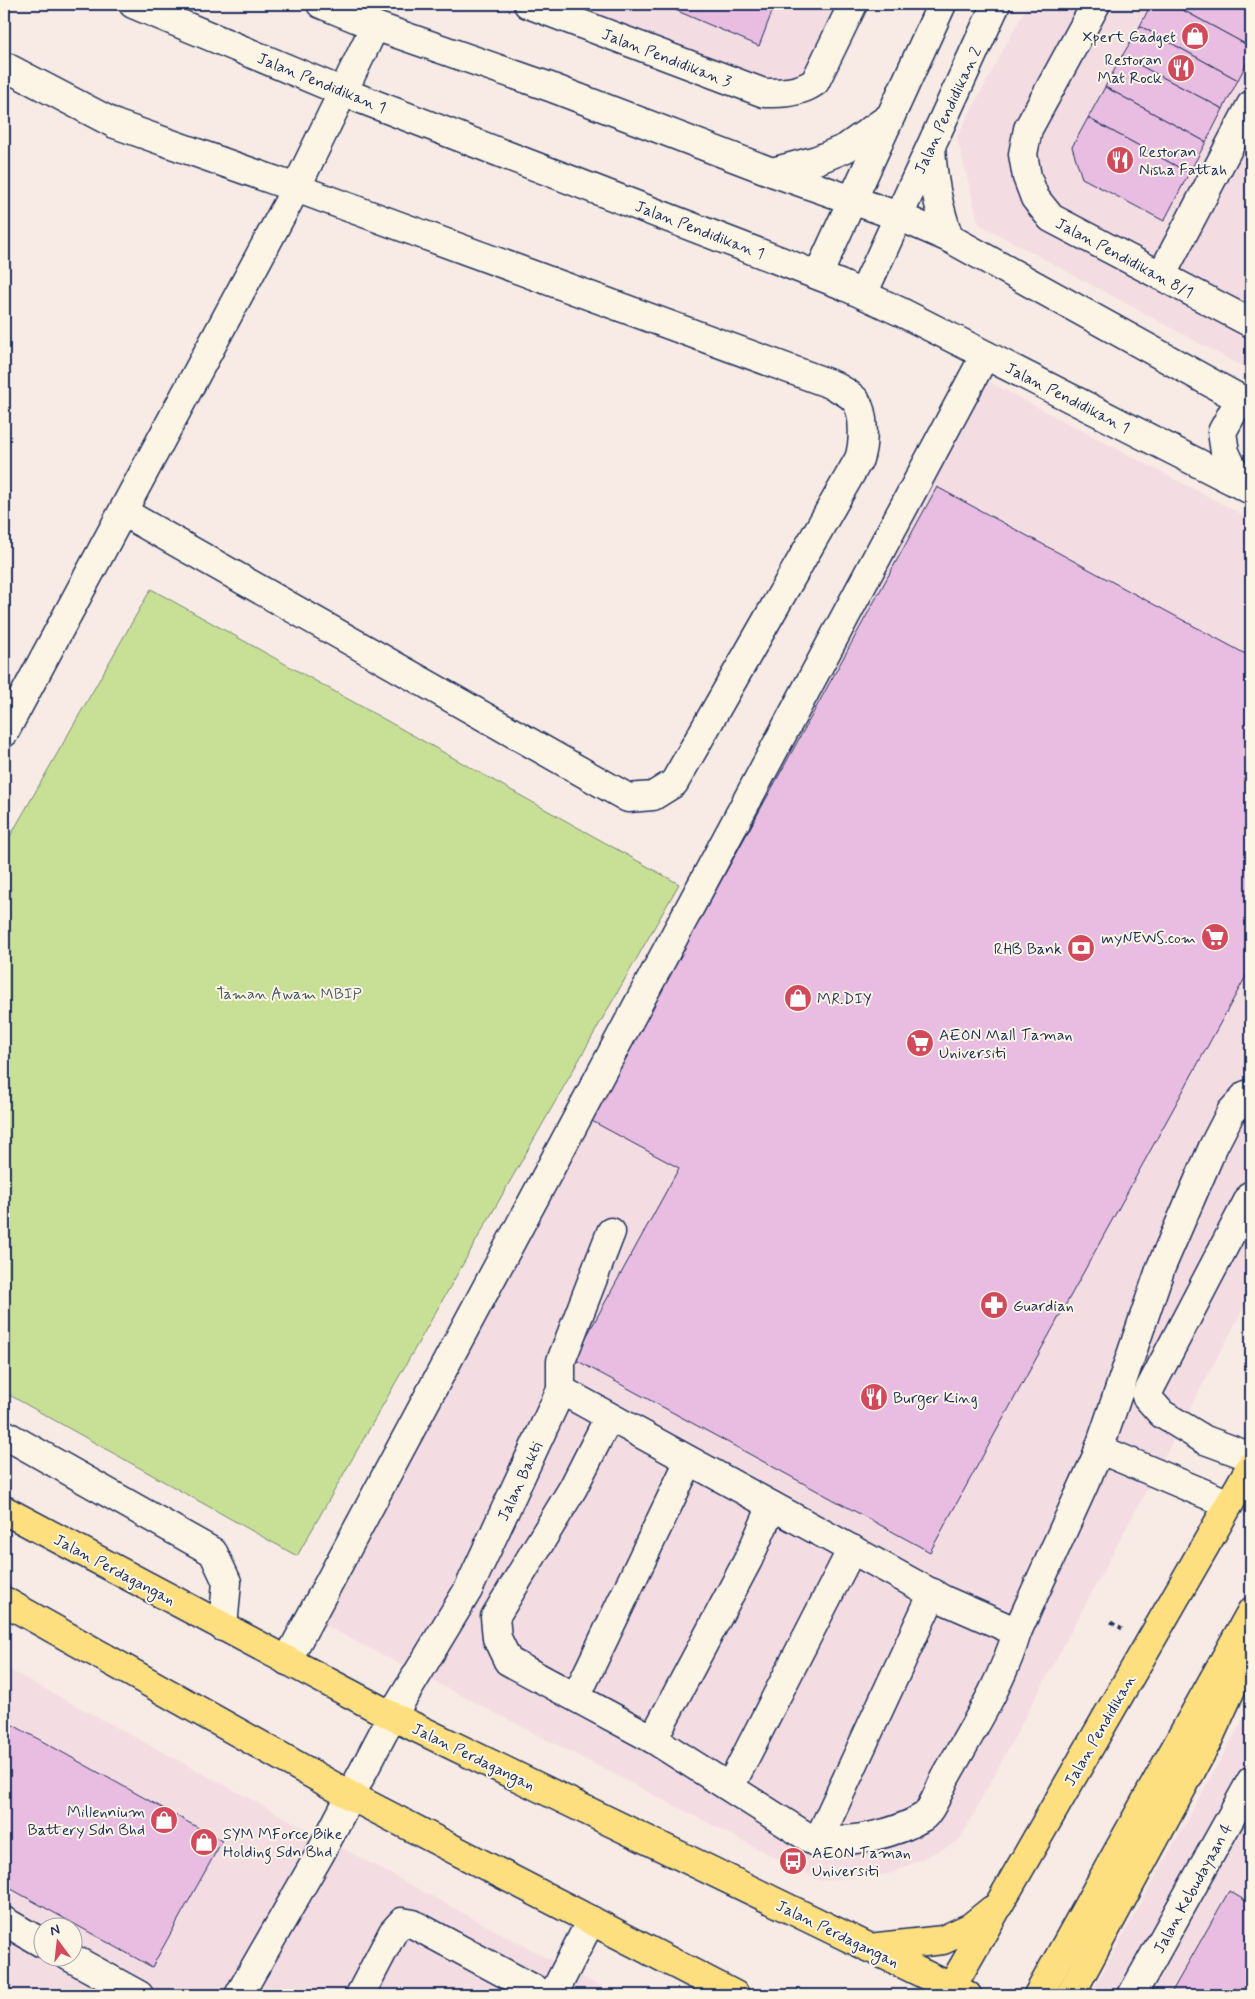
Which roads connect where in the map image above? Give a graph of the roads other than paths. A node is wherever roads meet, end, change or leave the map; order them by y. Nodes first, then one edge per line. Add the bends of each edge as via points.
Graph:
1 (133, 4) edge
2 (321, 4) edge
3 (528, 4) edge
4 (853, 4) edge
5 (942, 4) edge
6 (996, 4) edge
7 (1096, 4) edge
8 (375, 26) junction
9 (4, 66) edge
10 (343, 92) junction
11 (1251, 105) edge
12 (888, 119) junction
13 (931, 145) junction
14 (772, 172) junction
15 (296, 188) junction
16 (851, 199) junction
17 (898, 216) junction
18 (949, 238) junction
19 (818, 275) junction
20 (1161, 276) junction
21 (863, 294) junction
22 (1251, 323) edge
23 (985, 355) junction
24 (1245, 402) edge
25 (1245, 487) edge
26 (123, 512) junction
27 (4, 733) edge
28 (1251, 1094) edge
29 (1251, 1195) edge
30 (611, 1232) dead end
31 (561, 1390) junction
32 (609, 1417) junction
33 (4, 1434) edge
34 (1099, 1449) junction
35 (1251, 1456) edge
36 (689, 1461) junction
37 (1251, 1466) edge
38 (1229, 1504) junction
39 (772, 1506) junction
40 (4, 1510) edge
41 (852, 1549) junction
42 (933, 1593) junction
43 (4, 1601) edge
44 (1251, 1612) edge
45 (223, 1627) junction
46 (1017, 1632) junction
47 (1251, 1643) edge
48 (287, 1661) junction
49 (576, 1698) junction
50 (392, 1716) junction
51 (653, 1739) junction
52 (1251, 1781) edge
53 (730, 1788) junction
54 (351, 1796) junction
55 (817, 1843) junction
56 (1000, 1904) junction
57 (591, 1920) junction
58 (4, 1922) edge
59 (32, 1937) edge
60 (868, 1948) junction
61 (82, 1964) edge
62 (956, 1992) edge
63 (139, 1995) edge
64 (239, 1995) edge
65 (360, 1995) edge
66 (545, 1995) edge
67 (553, 1995) edge
68 (735, 1995) edge
69 (1038, 1995) edge
70 (1070, 1995) edge
71 (1132, 1995) edge

1 - 10 street, Jalan Pendidikan 1
2 - 8 street
3 - 4 street, Jalan Pendidikan 3 via 764,93 789,93 815,82
5 - 12 street
6 - 13 street, Jalan Pendidikan 2
7 - 20 street, Jalan Pendidikan 8/1 via 1028,129 1024,154 1027,177 1035,198 1051,218
8 - 10 street
8 - 14 street via 550,87
9 - 15 street via 115,124
10 - 15 street
10 - 19 street, Jalan Pendidikan 1
11 - 20 street
12 - 14 street via 846,148
12 - 16 street
13 - 17 street, Jalan Pendidikan 2
13 - 18 street via 938,207
14 - 16 street
15 - 26 street
15 - 26 street via 842,390 856,401 860,415 863,446 859,459 674,783 653,796 628,798
16 - 17 street
16 - 19 street
17 - 18 street
17 - 21 street, Jalan Pendidikan 2
18 - 24 street
19 - 21 street, Jalan Pendidikan 1
20 - 22 street, Jalan Pendidikan 8/1
21 - 23 street, Jalan Pendidikan 1
23 - 25 street, Jalan Pendidikan 1
23 - 48 street
24 - 25 street via 1222,432 1225,452
26 - 27 street
28 - 34 street via 1246,1095 1231,1112 1161,1267
29 - 35 street via 1146,1396 1162,1414 1205,1440
30 - 31 street, Jalan Bakti via 561,1361
31 - 32 street
31 - 50 street, Jalan Bakti via 468,1590
32 - 36 street
32 - 49 street via 573,1488 494,1617 497,1638 508,1661
33 - 45 street via 213,1552 227,1582
34 - 38 street
34 - 46 street
36 - 39 street
36 - 49 street
37 - 38 main road, Jalan Pendidikan
38 - 56 main road, Jalan Pendidikan
39 - 41 street
39 - 51 street via 748,1560
40 - 45 main road, Jalan Perdagangan
41 - 42 street
41 - 53 street
42 - 46 street
42 - 55 street
43 - 54 main road
44 - 69 main road
45 - 48 main road, Jalan Perdagangan
46 - 55 street via 997,1683 925,1816 890,1832
47 - 70 main road via 1208,1740
48 - 50 main road, Jalan Perdagangan
49 - 51 street
50 - 54 street, Jalan Bakti
50 - 60 main road, Jalan Perdagangan
51 - 53 street
52 - 71 street, Jalan Kebudayaan 4
53 - 55 street
54 - 57 main road
54 - 64 street, Jalan Bakti
56 - 60 main road via 971,1927 943,1940
56 - 62 main road, Jalan Pendidikan
57 - 67 street
57 - 68 main road
58 - 59 street
60 - 62 main road, Jalan Perdagangan
61 - 63 street
65 - 66 street via 393,1932 402,1922 413,1924

